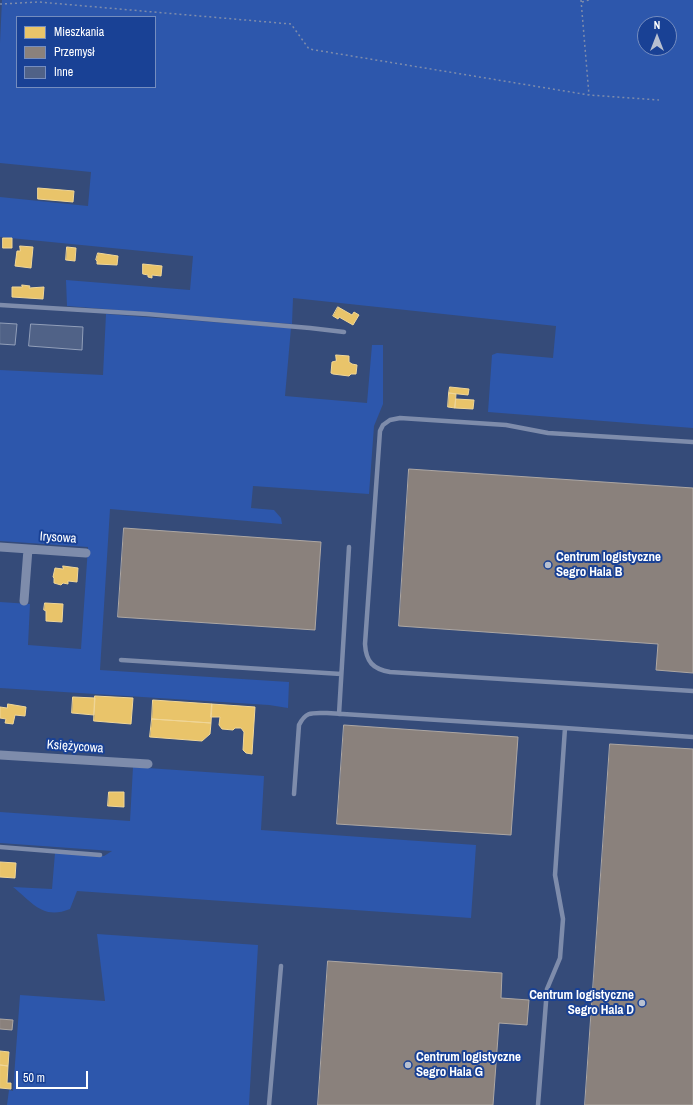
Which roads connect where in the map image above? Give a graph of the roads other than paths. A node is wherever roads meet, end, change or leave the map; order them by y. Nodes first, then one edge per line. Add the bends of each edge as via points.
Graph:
1 (0, 305) edge
2 (344, 332) dead end
3 (693, 442) edge
4 (0, 547) edge
5 (349, 547) dead end
6 (28, 548) junction
7 (86, 553) dead end
8 (24, 601) dead end
9 (121, 660) dead end
10 (341, 674) junction
11 (693, 691) edge
12 (339, 714) junction
13 (565, 728) junction
14 (693, 737) edge
15 (0, 755) edge
16 (148, 764) dead end
17 (294, 794) dead end
18 (0, 847) edge
19 (100, 854) dead end
20 (281, 966) dead end
21 (269, 1105) edge
22 (538, 1105) edge

1 - 2 lane via 147,314
3 - 11 lane via 548,433 506,425 444,420 390,420 380,431 365,644 371,663 378,670 390,672
4 - 6 street, Irysowa
5 - 10 lane
6 - 7 street, Irysowa
6 - 8 street, Irysowa
9 - 10 lane
10 - 12 lane
12 - 13 lane
12 - 17 lane via 310,713 301,721 298,730
13 - 14 lane
13 - 22 lane via 555,875 563,919 560,958 547,989
15 - 16 street, Księżycowa
18 - 19 lane
20 - 21 lane

